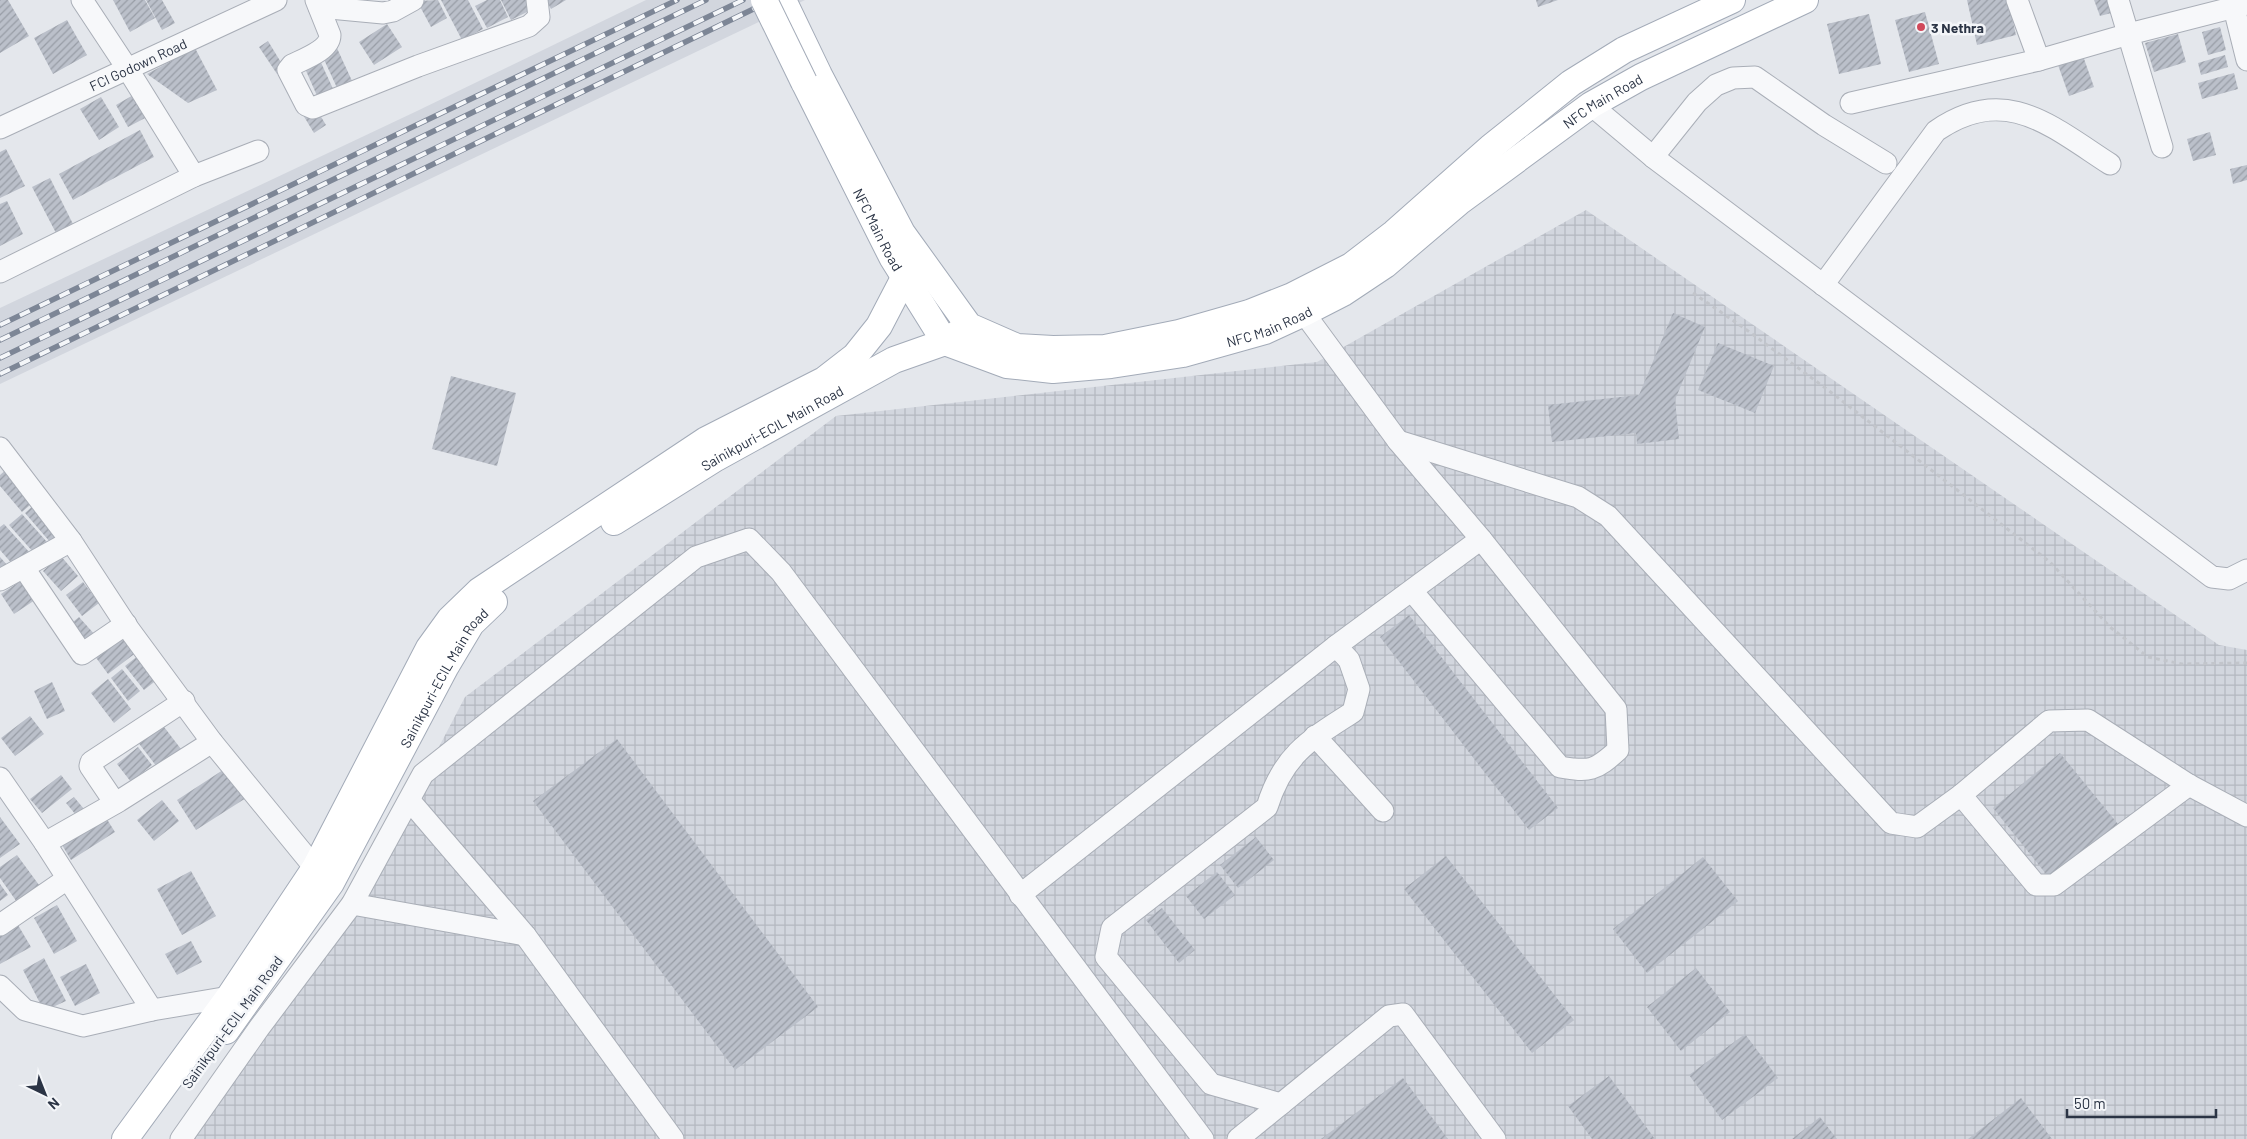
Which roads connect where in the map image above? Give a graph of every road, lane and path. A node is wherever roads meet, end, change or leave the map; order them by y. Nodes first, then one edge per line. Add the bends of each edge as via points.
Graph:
1 (82, 0) edge
2 (276, 0) edge
3 (413, 0) edge
4 (537, 0) edge
5 (764, 0) edge
6 (783, 0) edge
7 (1732, 0) edge
8 (1804, 0) edge
9 (2017, 0) edge
10 (2118, 0) edge
11 (317, 3) edge
12 (2238, 4) edge
13 (2129, 34) junction
14 (2039, 60) junction
15 (2247, 60) edge
16 (127, 68) junction
17 (811, 78) junction
18 (1850, 102) dead end
19 (1591, 105) junction
20 (0, 128) edge
21 (2162, 147) dead end
22 (258, 151) dead end
23 (1653, 157) junction
24 (1886, 163) dead end
25 (2110, 164) dead end
26 (194, 176) junction
27 (913, 270) junction
28 (0, 272) edge
29 (1823, 285) junction
30 (1693, 294) dead end
31 (1304, 313) junction
32 (969, 326) junction
33 (945, 342) junction
34 (1398, 440) junction
35 (0, 448) edge
36 (1481, 539) junction
37 (71, 541) junction
38 (24, 568) junction
39 (2247, 570) edge
40 (0, 580) edge
41 (1412, 591) junction
42 (126, 624) junction
43 (1336, 646) junction
44 (2247, 663) edge
45 (184, 701) junction
46 (1315, 736) junction
47 (212, 742) junction
48 (0, 778) edge
49 (2189, 785) junction
50 (1961, 795) junction
51 (410, 801) junction
52 (115, 803) junction
53 (1383, 811) dead end
54 (2247, 816) edge
55 (45, 843) junction
56 (315, 868) junction
57 (67, 879) junction
58 (1020, 895) junction
59 (352, 904) junction
60 (0, 925) edge
61 (525, 935) junction
62 (0, 986) edge
63 (229, 997) junction
64 (152, 1010) junction
65 (1281, 1104) junction
66 (125, 1139) edge
67 (142, 1139) edge
68 (181, 1139) edge
69 (673, 1139) edge
70 (1203, 1139) edge
71 (1238, 1139) edge
72 (1495, 1139) edge

1 - 16 street
2 - 16 street, FCI Godown Road
3 - 11 street via 383,13
4 - 11 street via 539,16 529,26 313,108 306,105 288,70 330,41
5 - 17 main road, bridge
6 - 17 main road
7 - 32 main road, NFC Main Road via 1624,50 1571,83 1490,148 1387,239 1351,266 1292,296 1249,313 1179,333 1105,348 1017,347
8 - 19 main road, NFC Main Road
9 - 14 street
10 - 13 street
12 - 13 street
12 - 15 street
13 - 14 street
13 - 21 street
14 - 18 street
16 - 20 street, FCI Godown Road
16 - 26 street
17 - 27 main road, NFC Main Road
19 - 23 street
19 - 31 main road, NFC Main Road via 1459,202 1384,265 1343,293
22 - 26 street
23 - 24 street via 1697,102 1716,84 1733,78 1755,77
23 - 29 street
25 - 29 street via 2030,114 2003,109 1955,118 1936,131
26 - 28 street
27 - 32 main road, NFC Main Road
27 - 33 main road, NFC Main Road
27 - 56 main road, Sainikpuri-ECIL Main Road via 879,326 856,356 824,380 706,440 473,597 450,619 429,648
29 - 39 street via 2212,577 2229,579
30 - 44 path via 1820,384 2050,562 2110,627 2148,657 2182,664
31 - 33 main road, NFC Main Road via 1265,331 1183,354 1062,369 1007,365
31 - 34 street
32 - 33 main road, Sainikpuri-ECIL Main Road
33 - 67 main road, Sainikpuri-ECIL Main Road via 894,360 716,458 506,590 470,624 331,883 240,1013
34 - 36 street
34 - 50 street via 1578,497 1608,516 1891,823 1917,827
35 - 37 street
36 - 41 street
36 - 41 street via 1616,709 1618,750 1603,764 1584,772 1560,767
37 - 38 street
37 - 42 street
38 - 40 street
38 - 42 street via 82,654
41 - 43 street
42 - 45 street
43 - 46 street via 1349,660 1359,689 1352,712
43 - 58 street
45 - 47 street
45 - 52 street via 91,762 90,766
46 - 53 street
46 - 65 street via 1292,758 1275,782 1266,807 1112,928 1106,956 1211,1084
47 - 52 street
47 - 56 street
48 - 55 street
49 - 50 street via 2088,720 2049,721
49 - 50 street via 2054,886 2036,885
49 - 54 street
51 - 58 street via 423,774 696,557 748,539 781,572
51 - 59 street
51 - 61 street
52 - 55 street
55 - 57 street
56 - 63 main road, Sainikpuri-ECIL Main Road
57 - 60 street
57 - 64 street
58 - 70 street
59 - 61 street
59 - 68 street
61 - 69 street
62 - 64 street via 25,1010 83,1026
63 - 64 street
63 - 66 main road, Sainikpuri-ECIL Main Road
65 - 71 street
65 - 72 street via 1389,1016 1403,1014

